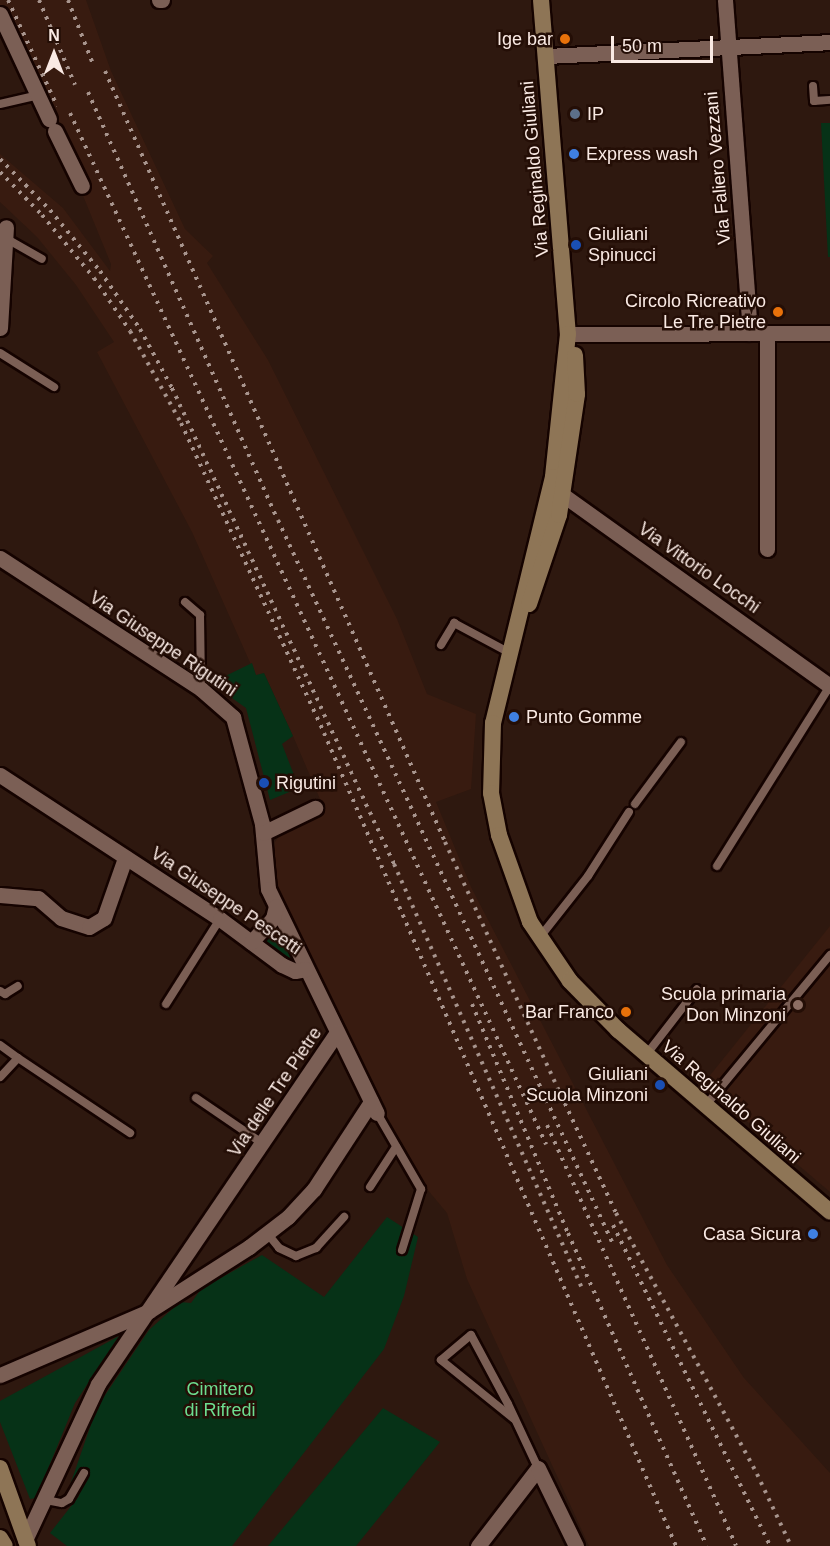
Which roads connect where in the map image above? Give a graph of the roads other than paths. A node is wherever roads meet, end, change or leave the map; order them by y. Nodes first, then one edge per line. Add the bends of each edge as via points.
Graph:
1 (541, 0) edge
2 (725, 0) edge
3 (0, 14) edge
4 (830, 42) edge
5 (728, 47) junction
6 (546, 56) junction
7 (813, 86) dead end
8 (39, 95) junction
9 (830, 100) edge
10 (0, 104) edge
11 (82, 186) dead end
12 (6, 233) joint
13 (42, 259) dead end
14 (1, 306) edge
15 (0, 328) edge
16 (750, 333) junction
17 (767, 333) junction
18 (830, 333) edge
19 (568, 334) junction
20 (0, 353) edge
21 (54, 387) dead end
22 (553, 477) junction
23 (563, 495) junction
24 (767, 549) dead end
25 (0, 558) edge
26 (185, 602) dead end
27 (518, 627) junction
28 (441, 645) dead end
29 (510, 653) junction
30 (830, 686) edge
31 (201, 689) junction
32 (681, 742) dead end
33 (0, 775) edge
34 (635, 804) dead end
35 (315, 808) dead end
36 (629, 812) dead end
37 (263, 833) junction
38 (125, 858) junction
39 (717, 866) dead end
40 (0, 895) edge
41 (276, 906) junction
42 (220, 919) junction
43 (539, 938) junction
44 (250, 942) junction
45 (830, 955) edge
46 (306, 969) junction
47 (18, 986) dead end
48 (697, 989) dead end
49 (0, 991) edge
50 (166, 1004) dead end
51 (337, 1032) junction
52 (0, 1045) edge
53 (646, 1055) junction
54 (18, 1058) junction
55 (0, 1077) edge
56 (196, 1098) dead end
57 (705, 1106) junction
58 (374, 1108) junction
59 (130, 1132) dead end
60 (262, 1143) junction
61 (396, 1147) junction
62 (370, 1187) dead end
63 (830, 1212) edge
64 (344, 1217) dead end
65 (267, 1233) junction
66 (402, 1250) dead end
67 (149, 1311) junction
68 (0, 1375) edge
69 (514, 1419) junction
70 (0, 1468) edge
71 (538, 1468) junction
72 (84, 1473) dead end
73 (46, 1500) junction
74 (0, 1538) edge
75 (26, 1543) edge
76 (5, 1546) edge
77 (478, 1546) edge
78 (576, 1546) edge

1 - 6 main road, Via Reginaldo Giuliani
2 - 5 street, Via Faliero Vezzani
3 - 8 street
4 - 5 street via 809,49
5 - 6 street
5 - 16 street, Via Faliero Vezzani
6 - 19 main road, Via Reginaldo Giuliani
7 - 9 lane via 814,101
8 - 10 lane
8 - 11 street
12 - 13 lane
12 - 14 street
14 - 15 street
16 - 17 street
16 - 19 street
17 - 18 street
17 - 24 street
19 - 22 main road, Via Reginaldo Giuliani
19 - 23 main road, Via Reginaldo Giuliani via 577,360 578,394
20 - 21 lane
22 - 23 street, Via Vittorio Locchi
22 - 27 main road, Via Reginaldo Giuliani
23 - 27 main road, Via Reginaldo Giuliani via 537,586
23 - 30 street, Via Vittorio Locchi
25 - 31 street, Via Giuseppe Rigutini
26 - 31 lane via 200,615
27 - 29 main road, Via Reginaldo Giuliani
28 - 29 lane via 454,623
29 - 43 main road, Via Reginaldo Giuliani via 494,723 491,793 505,860
30 - 39 lane
31 - 37 street, Via Giuseppe Rigutini via 233,717
32 - 34 lane
33 - 38 street, Via Giuseppe Pescetti
35 - 37 street
36 - 43 lane via 588,876
37 - 41 street, Via Giuseppe Rigutini via 264,876
38 - 40 street, Via Giuseppe Pescetti via 104,918 89,927 61,918 38,898
38 - 42 street, Via Giuseppe Pescetti
41 - 44 street via 273,918
41 - 46 street, Via Giuseppe Rigutini
42 - 44 street, Via Giuseppe Pescetti
42 - 50 lane
43 - 53 main road, Via Reginaldo Giuliani via 584,997
44 - 46 street, Via Giuseppe Pescetti via 290,970
45 - 57 lane
46 - 51 street, Via Giuseppe Rigutini
47 - 49 lane via 5,994
48 - 53 lane
51 - 58 street, Via delle Tre Pietre
51 - 60 street, Via delle Tre Pietre
52 - 54 lane
53 - 57 main road, Via Reginaldo Giuliani
54 - 55 lane
54 - 59 lane
56 - 60 lane
57 - 63 main road, Via Reginaldo Giuliani
58 - 61 lane, Via delle Tre Pietre
58 - 65 street via 301,1205
60 - 67 street, Via delle Tre Pietre
61 - 62 lane
61 - 66 lane, Via delle Tre Pietre via 421,1190
64 - 65 lane via 316,1248 296,1256 279,1248
65 - 67 street
67 - 68 street
67 - 73 street, Via delle Tre Pietre via 87,1402
69 - 69 lane via 441,1360 471,1335 508,1404
69 - 71 lane
70 - 75 main road
71 - 77 street
71 - 78 street
72 - 73 lane via 69,1499 62,1503
73 - 75 street, Via delle Tre Pietre
74 - 76 main road

